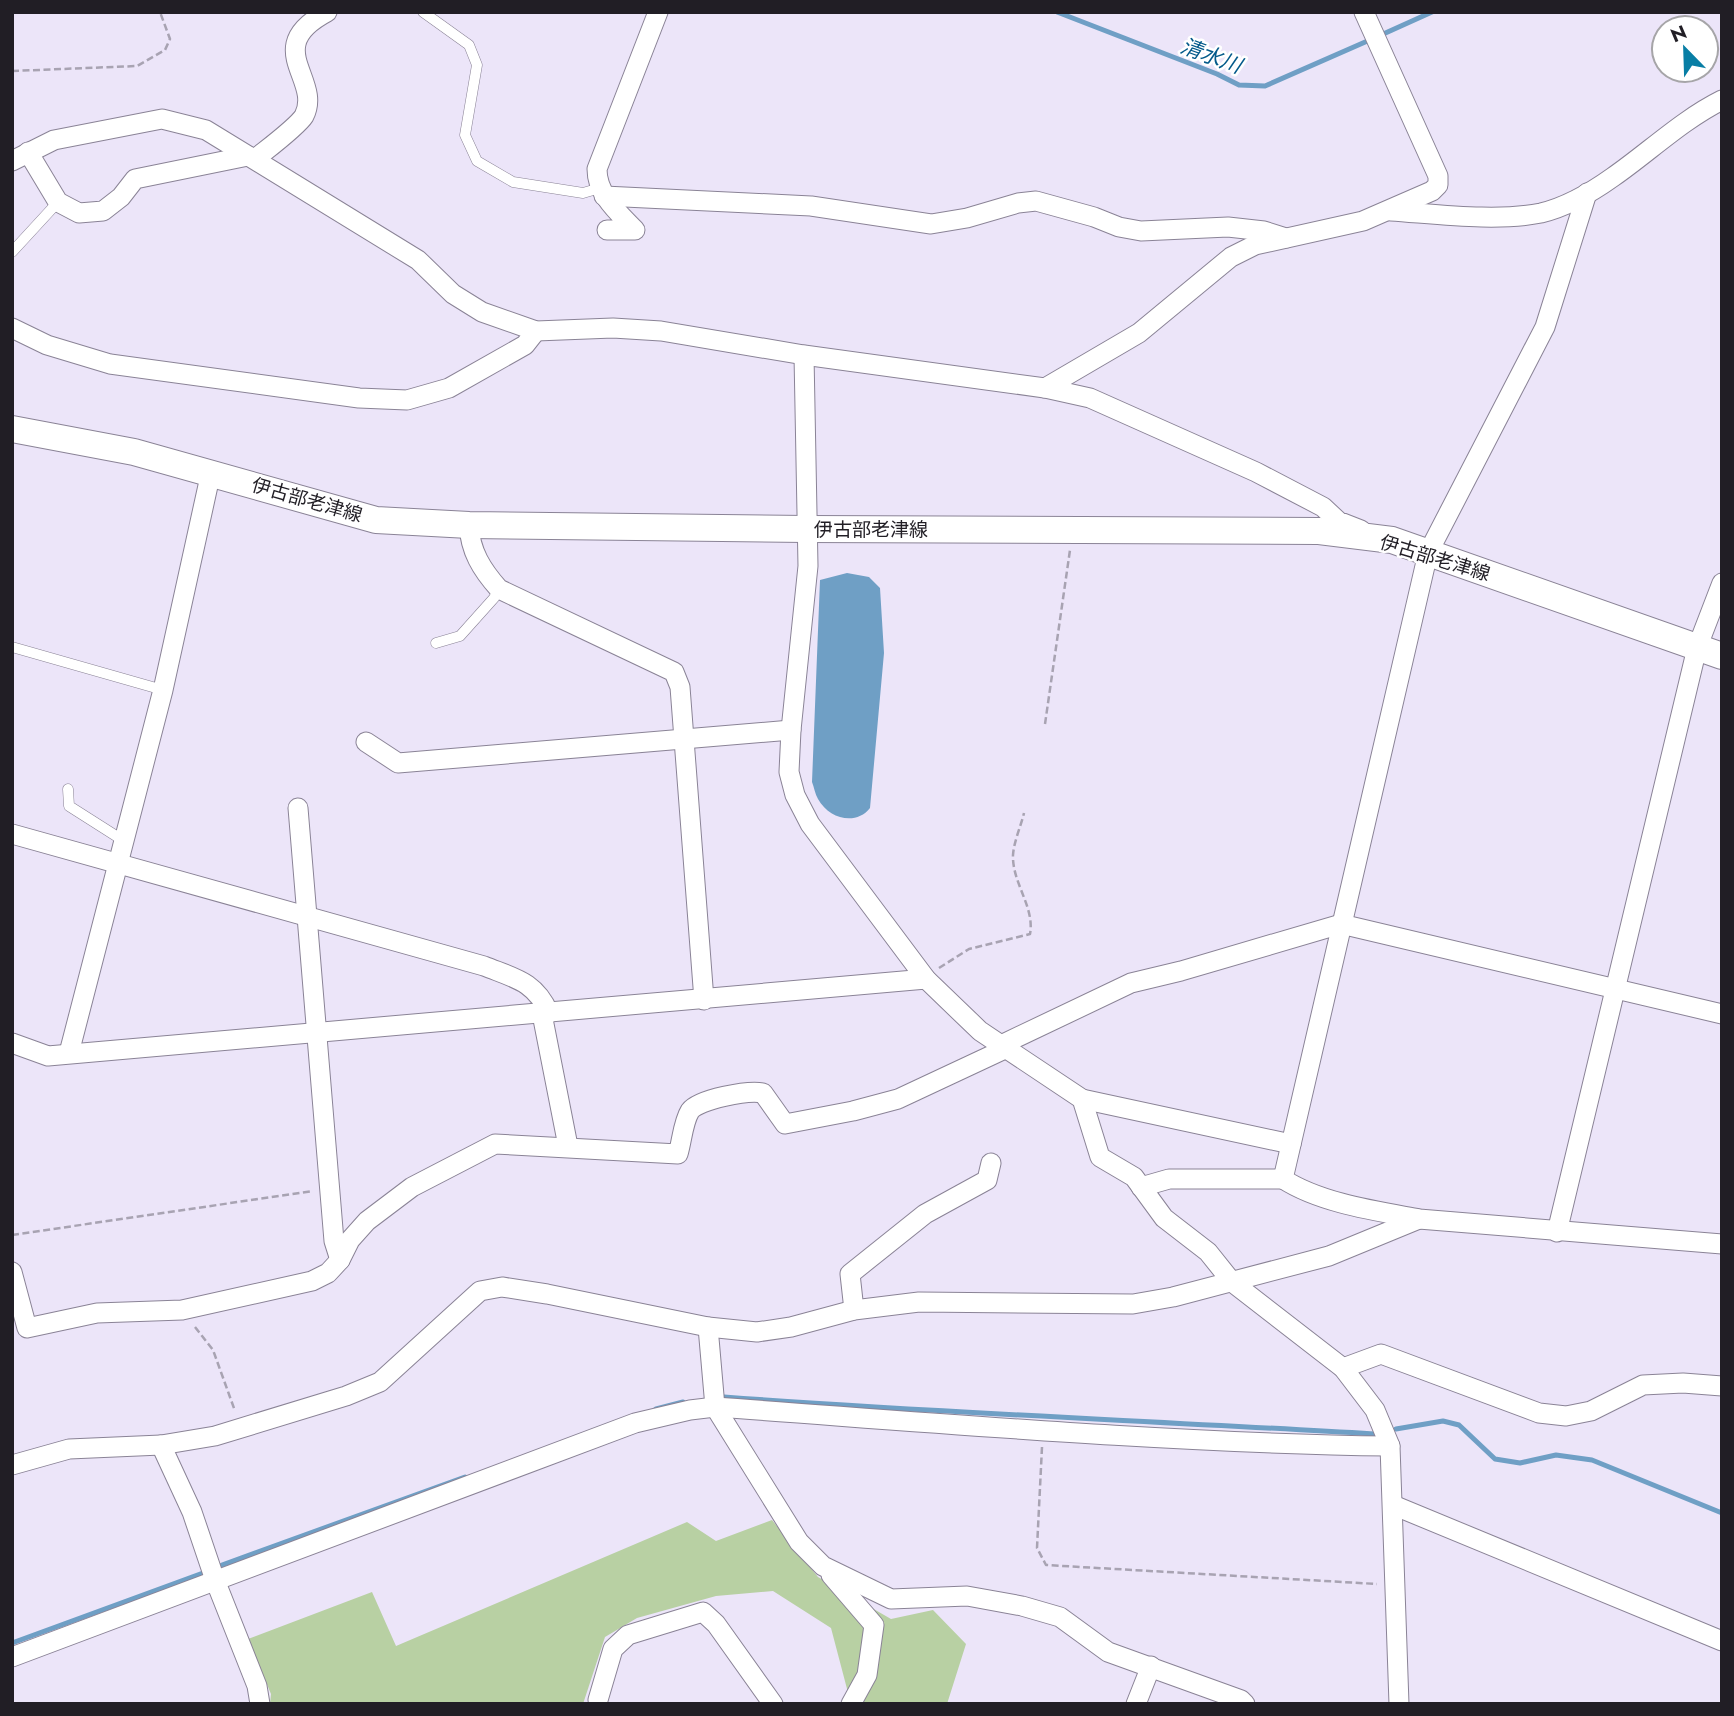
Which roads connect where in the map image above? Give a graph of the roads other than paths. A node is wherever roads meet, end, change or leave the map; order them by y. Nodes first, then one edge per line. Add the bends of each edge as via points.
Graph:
1 (327, 12) edge
2 (422, 12) edge
3 (658, 12) edge
4 (1372, 29) edge
5 (1722, 100) edge
6 (20, 156) edge
7 (251, 158) junction
8 (602, 192) junction
9 (1587, 192) junction
10 (58, 202) junction
11 (1387, 211) junction
12 (607, 230) dead end
13 (1286, 238) junction
14 (12, 252) edge
15 (13, 326) edge
16 (536, 331) junction
17 (804, 355) junction
18 (1045, 388) junction
19 (12, 429) edge
20 (211, 472) junction
21 (469, 525) junction
22 (806, 529) junction
23 (1392, 540) junction
24 (1429, 553) junction
25 (1722, 583) edge
26 (499, 589) junction
27 (436, 643) dead end
28 (12, 647) edge
29 (1710, 652) edge
30 (163, 690) junction
31 (790, 730) junction
32 (684, 740) junction
33 (366, 742) dead end
34 (68, 789) dead end
35 (298, 808) dead end
36 (12, 834) edge
37 (124, 841) junction
38 (118, 862) junction
39 (309, 916) junction
40 (1341, 924) junction
41 (926, 979) junction
42 (1615, 989) junction
43 (704, 1000) junction
44 (546, 1014) junction
45 (1722, 1014) edge
46 (317, 1033) junction
47 (12, 1043) edge
48 (1004, 1046) junction
49 (69, 1053) junction
50 (1082, 1099) junction
51 (1291, 1144) junction
52 (568, 1146) junction
53 (991, 1163) dead end
54 (1283, 1179) junction
55 (1142, 1187) junction
56 (1419, 1219) junction
57 (1557, 1232) junction
58 (1722, 1244) edge
59 (340, 1259) junction
60 (12, 1272) edge
61 (1232, 1282) junction
62 (854, 1310) junction
63 (708, 1327) junction
64 (1343, 1368) junction
65 (1722, 1386) edge
66 (715, 1407) junction
67 (161, 1445) junction
68 (1390, 1446) junction
69 (12, 1465) edge
70 (1393, 1505) junction
71 (823, 1566) junction
72 (215, 1580) junction
73 (1722, 1641) edge
74 (12, 1657) edge
75 (1151, 1666) junction
76 (599, 1703) edge
77 (260, 1704) edge
78 (773, 1704) edge
79 (851, 1704) edge
80 (1136, 1704) edge
81 (1245, 1704) edge
82 (1399, 1704) edge

1 - 7 street via 298,37 295,60 309,100 303,118
2 - 8 lane via 469,45 477,65 465,135 477,161 513,182
3 - 8 street via 597,169
4 - 11 street via 1438,176 1438,186 1432,191
5 - 9 street
6 - 7 street via 54,140 162,118 206,130
6 - 10 street
7 - 10 street via 135,179 103,211 79,213
7 - 16 street via 418,260 453,294 482,312
8 - 12 street via 635,230
8 - 13 street via 811,206 931,224 1036,201 1119,228 1228,227
9 - 11 street via 1541,213 1488,216
9 - 24 street via 1545,327
10 - 14 lane
11 - 13 street
13 - 18 street via 1255,245 1231,257 1139,333
15 - 16 street via 47,345 110,365 359,398 407,400 449,388 525,345
16 - 17 street via 661,331
17 - 18 street
17 - 22 street
18 - 23 street via 1090,398 1256,472 1323,507 1338,521
19 - 20 main road, 伊古部老津線
20 - 21 main road, 伊古部老津線 via 376,520
20 - 30 street
21 - 22 main road, 伊古部老津線
21 - 26 street via 469,541 483,572
22 - 23 main road, 伊古部老津線 via 1319,531
22 - 31 street via 808,566
23 - 24 main road, 伊古部老津線
24 - 29 main road, 伊古部老津線
24 - 40 street
25 - 29 street
26 - 27 lane via 460,636
26 - 32 street via 674,672 680,687
28 - 30 lane
29 - 42 street
30 - 37 street
31 - 32 street
31 - 41 street via 789,772 794,796
32 - 33 street via 398,763
32 - 43 street
34 - 37 lane via 69,806
35 - 39 street
36 - 38 street
37 - 38 street
38 - 39 street
38 - 49 street
39 - 44 street via 484,965 525,983 542,997
39 - 46 street
40 - 42 street
40 - 48 street via 1131,983
40 - 51 street
41 - 43 street
41 - 48 street via 980,1031
42 - 45 street
42 - 57 street
43 - 44 street
44 - 46 street
44 - 52 street
46 - 49 street
46 - 59 street via 334,1241
47 - 49 street via 48,1056
48 - 50 street
48 - 52 street via 898,1099 853,1111 785,1124 763,1093 751,1091 697,1105 689,1113 678,1154
50 - 51 street
50 - 55 street via 1100,1157
51 - 54 street
52 - 59 street via 495,1144 412,1187 367,1221
53 - 62 street via 987,1180 925,1214 849,1274
54 - 55 street via 1169,1179
54 - 56 street via 1300,1189
55 - 61 street via 1164,1218 1208,1252
56 - 57 street
56 - 61 street via 1329,1256
57 - 58 street
59 - 60 street via 328,1273 312,1281 182,1310 97,1313 27,1328
61 - 62 street via 1133,1304 919,1301
61 - 64 street
62 - 63 street via 757,1332
63 - 66 street
63 - 67 street via 547,1294 502,1287 480,1291 380,1382 215,1436
64 - 65 street via 1381,1354 1539,1413 1566,1416 1591,1411 1643,1385
64 - 68 street via 1375,1410
66 - 68 street via 1043,1430
66 - 71 street via 799,1542
66 - 72 street via 635,1423
67 - 69 street via 69,1448
67 - 72 street via 192,1512
68 - 70 street
70 - 73 street
70 - 82 street
71 - 75 street via 891,1599 967,1597 1022,1605 1060,1618 1108,1652
71 - 79 street via 874,1625 867,1675
72 - 74 street
72 - 77 street
75 - 80 street
75 - 81 street
76 - 78 street via 613,1649 628,1635 703,1612

